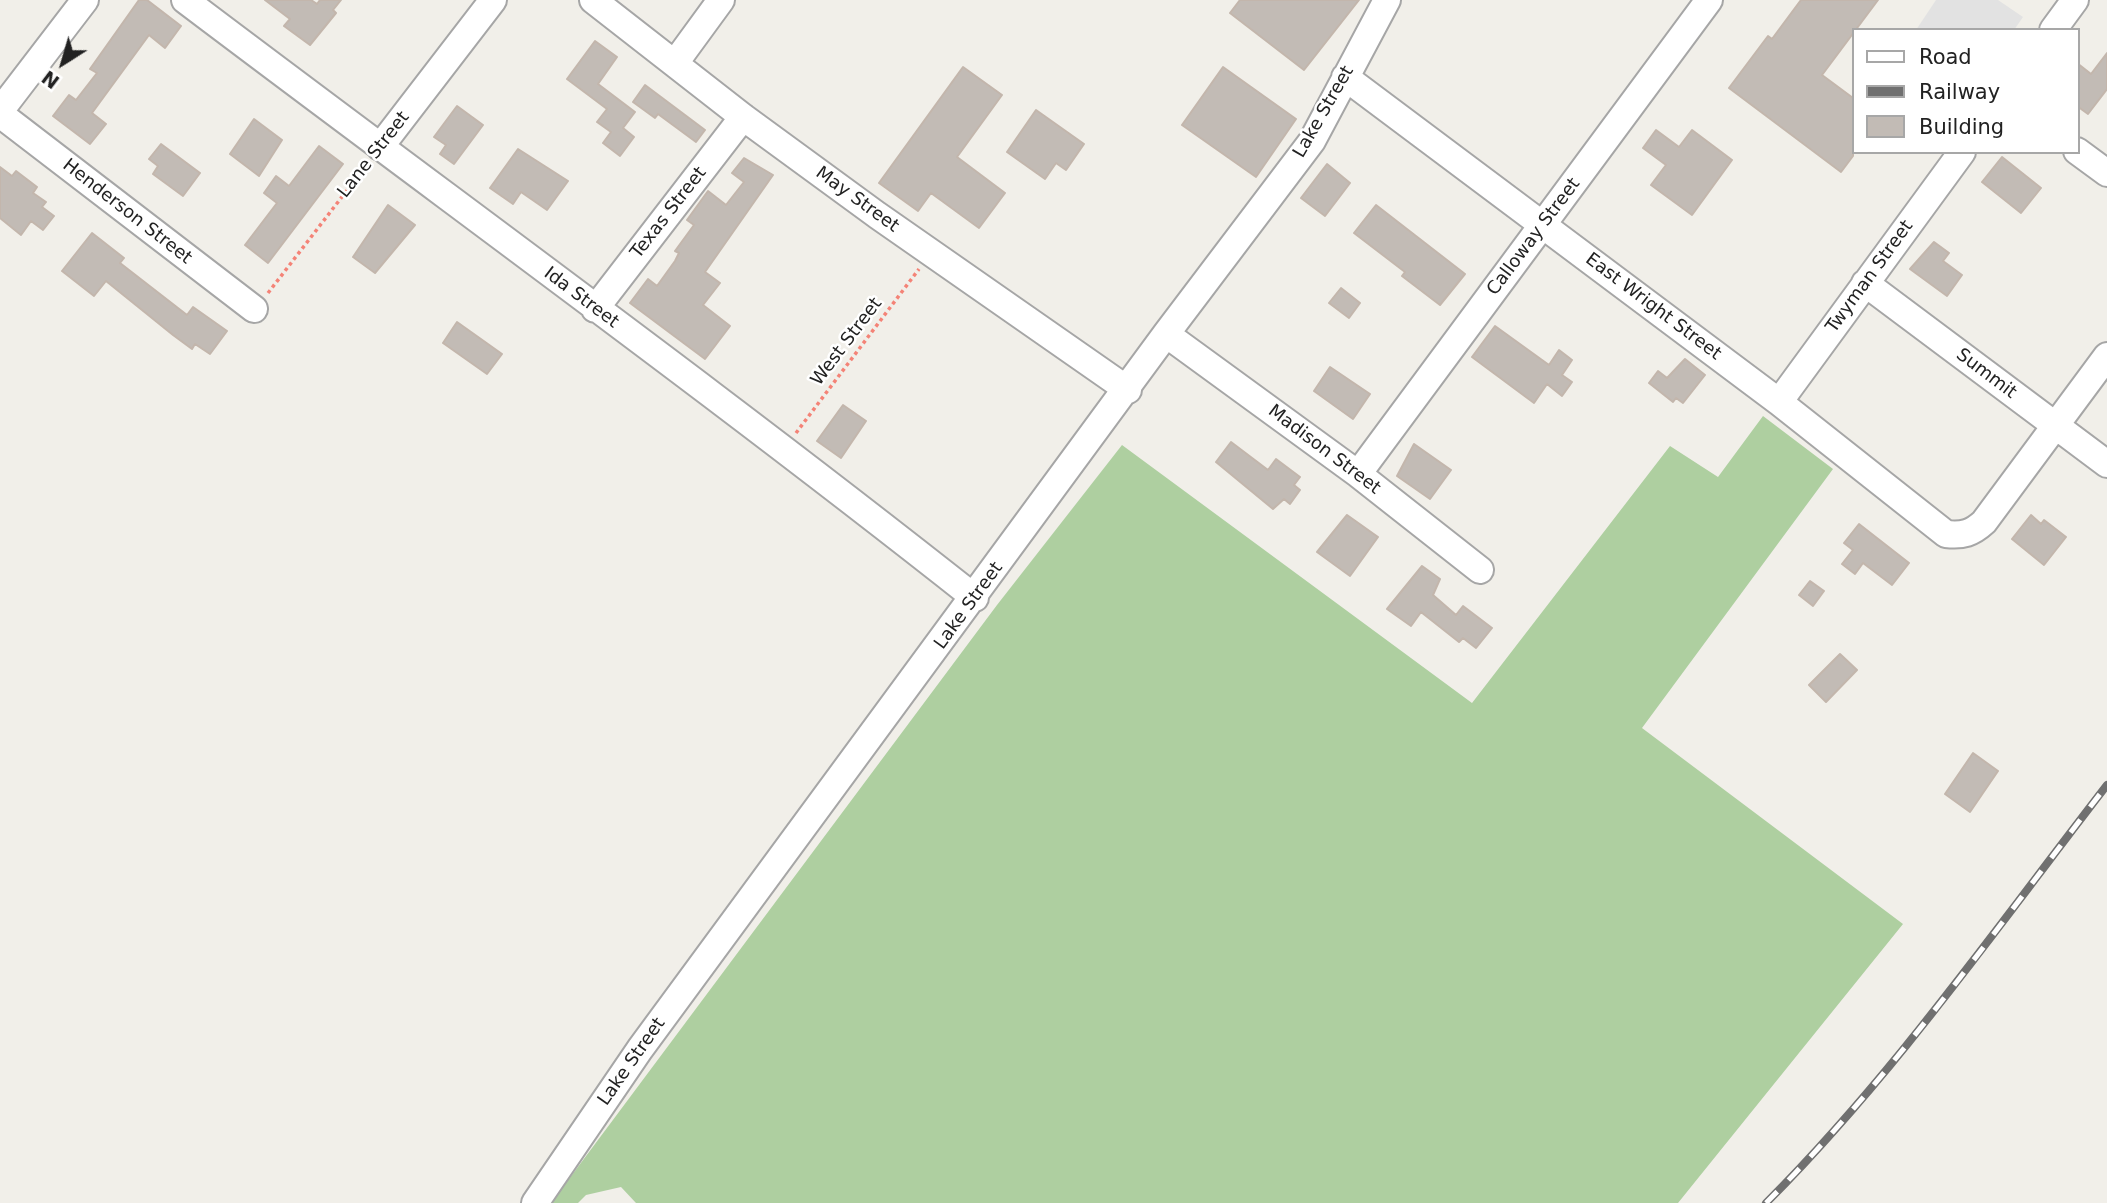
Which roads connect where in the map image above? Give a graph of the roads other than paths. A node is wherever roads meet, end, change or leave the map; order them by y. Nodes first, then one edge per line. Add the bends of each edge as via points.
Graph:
1 (85, 0) edge
2 (185, 0) edge
3 (493, 0) edge
4 (593, 0) edge
5 (721, 0) edge
6 (1387, 0) edge
7 (1709, 0) edge
8 (2075, 0) edge
9 (2054, 28) edge
10 (675, 63) junction
11 (1345, 77) junction
12 (0, 112) edge
13 (743, 117) junction
14 (380, 147) junction
15 (2079, 152) edge
16 (1961, 154) edge
17 (2107, 173) edge
18 (1544, 224) junction
19 (1865, 283) junction
20 (254, 309) road end
21 (595, 309) junction
22 (1166, 334) junction
23 (2107, 356) edge
24 (1128, 390) junction
25 (1779, 402) junction
26 (2055, 426) junction
27 (2107, 464) edge
28 (1358, 474) junction
29 (1479, 570) dead end
30 (975, 598) junction
31 (535, 1203) edge

1 - 12 street
2 - 14 street, Ida Street
3 - 14 street, Lane Street
4 - 10 street, May Street
5 - 10 street
6 - 11 street, Lake Street
7 - 18 street, Calloway Street
8 - 9 street
10 - 13 street, May Street
11 - 18 street, East Wright Street
11 - 22 street, Lake Street via 1312,141
12 - 20 street, Henderson Street
13 - 21 street, Texas Street
13 - 24 street, May Street
14 - 21 street, Ida Street
15 - 17 street
16 - 19 street, Twyman Street
18 - 25 street, East Wright Street
18 - 28 street, Calloway Street
19 - 25 street, Twyman Street
19 - 26 street, Summit
21 - 30 street, Ida Street via 785,448
22 - 24 street, Lake Street
22 - 28 street, Madison Street
23 - 26 street
24 - 30 street, Lake Street
25 - 26 street, East Wright Street via 1933,525 1959,536 1984,522
26 - 27 street, Summit
28 - 29 street, Madison Street
30 - 31 street, Lake Street via 640,1049

